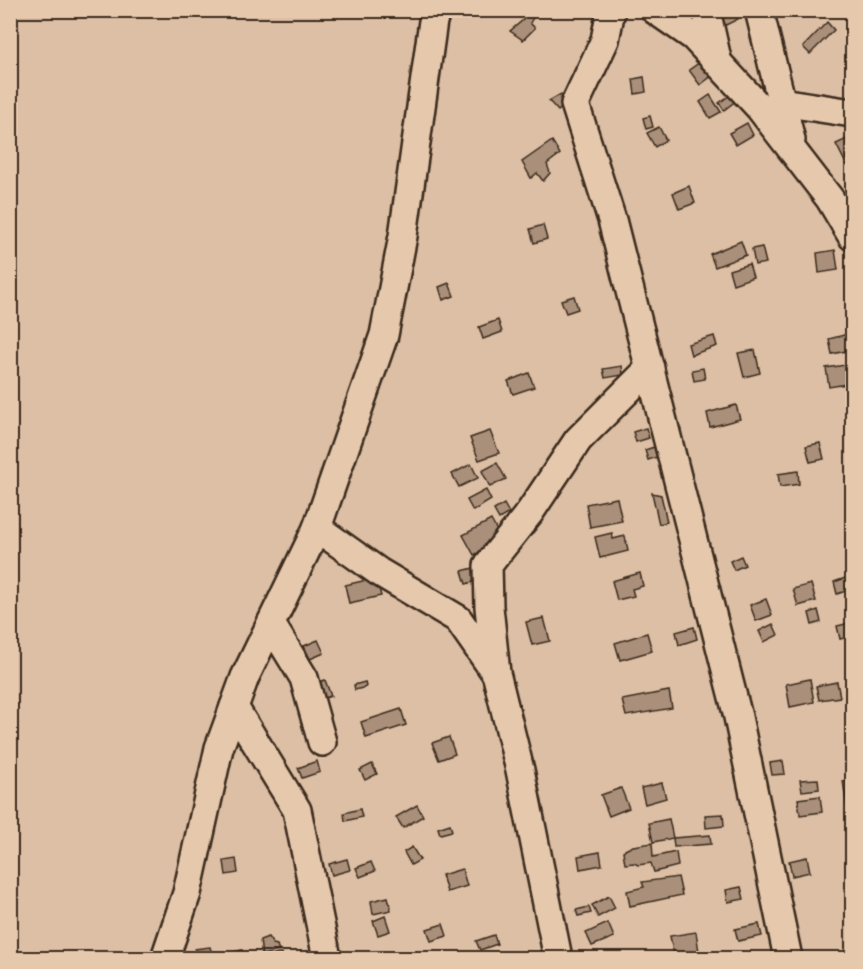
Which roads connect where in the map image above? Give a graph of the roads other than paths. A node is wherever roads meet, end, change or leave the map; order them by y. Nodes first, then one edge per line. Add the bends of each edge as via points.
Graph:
1 (437, 10) edge
2 (611, 10) edge
3 (656, 10) edge
4 (705, 10) edge
5 (759, 10) edge
6 (717, 62) junction
7 (781, 102) junction
8 (852, 113) edge
9 (793, 150) junction
10 (852, 236) edge
11 (650, 368) junction
12 (317, 528) junction
13 (271, 624) junction
14 (496, 673) junction
15 (234, 707) junction
16 (322, 742) dead end
17 (165, 958) edge
18 (327, 958) edge
19 (558, 958) edge
20 (788, 958) edge

1 - 12 street via 384,335
2 - 11 street via 605,40 575,104 612,220
3 - 6 street via 694,37
4 - 6 street
5 - 7 street
6 - 9 street
7 - 8 street
7 - 9 street
9 - 10 street
11 - 14 street via 578,440 530,512 488,565
11 - 20 street via 738,717
12 - 13 street
12 - 14 street via 379,572 458,619
13 - 15 street
13 - 16 street via 304,678
14 - 19 street
15 - 17 street via 219,748 187,893
15 - 18 street via 297,810

